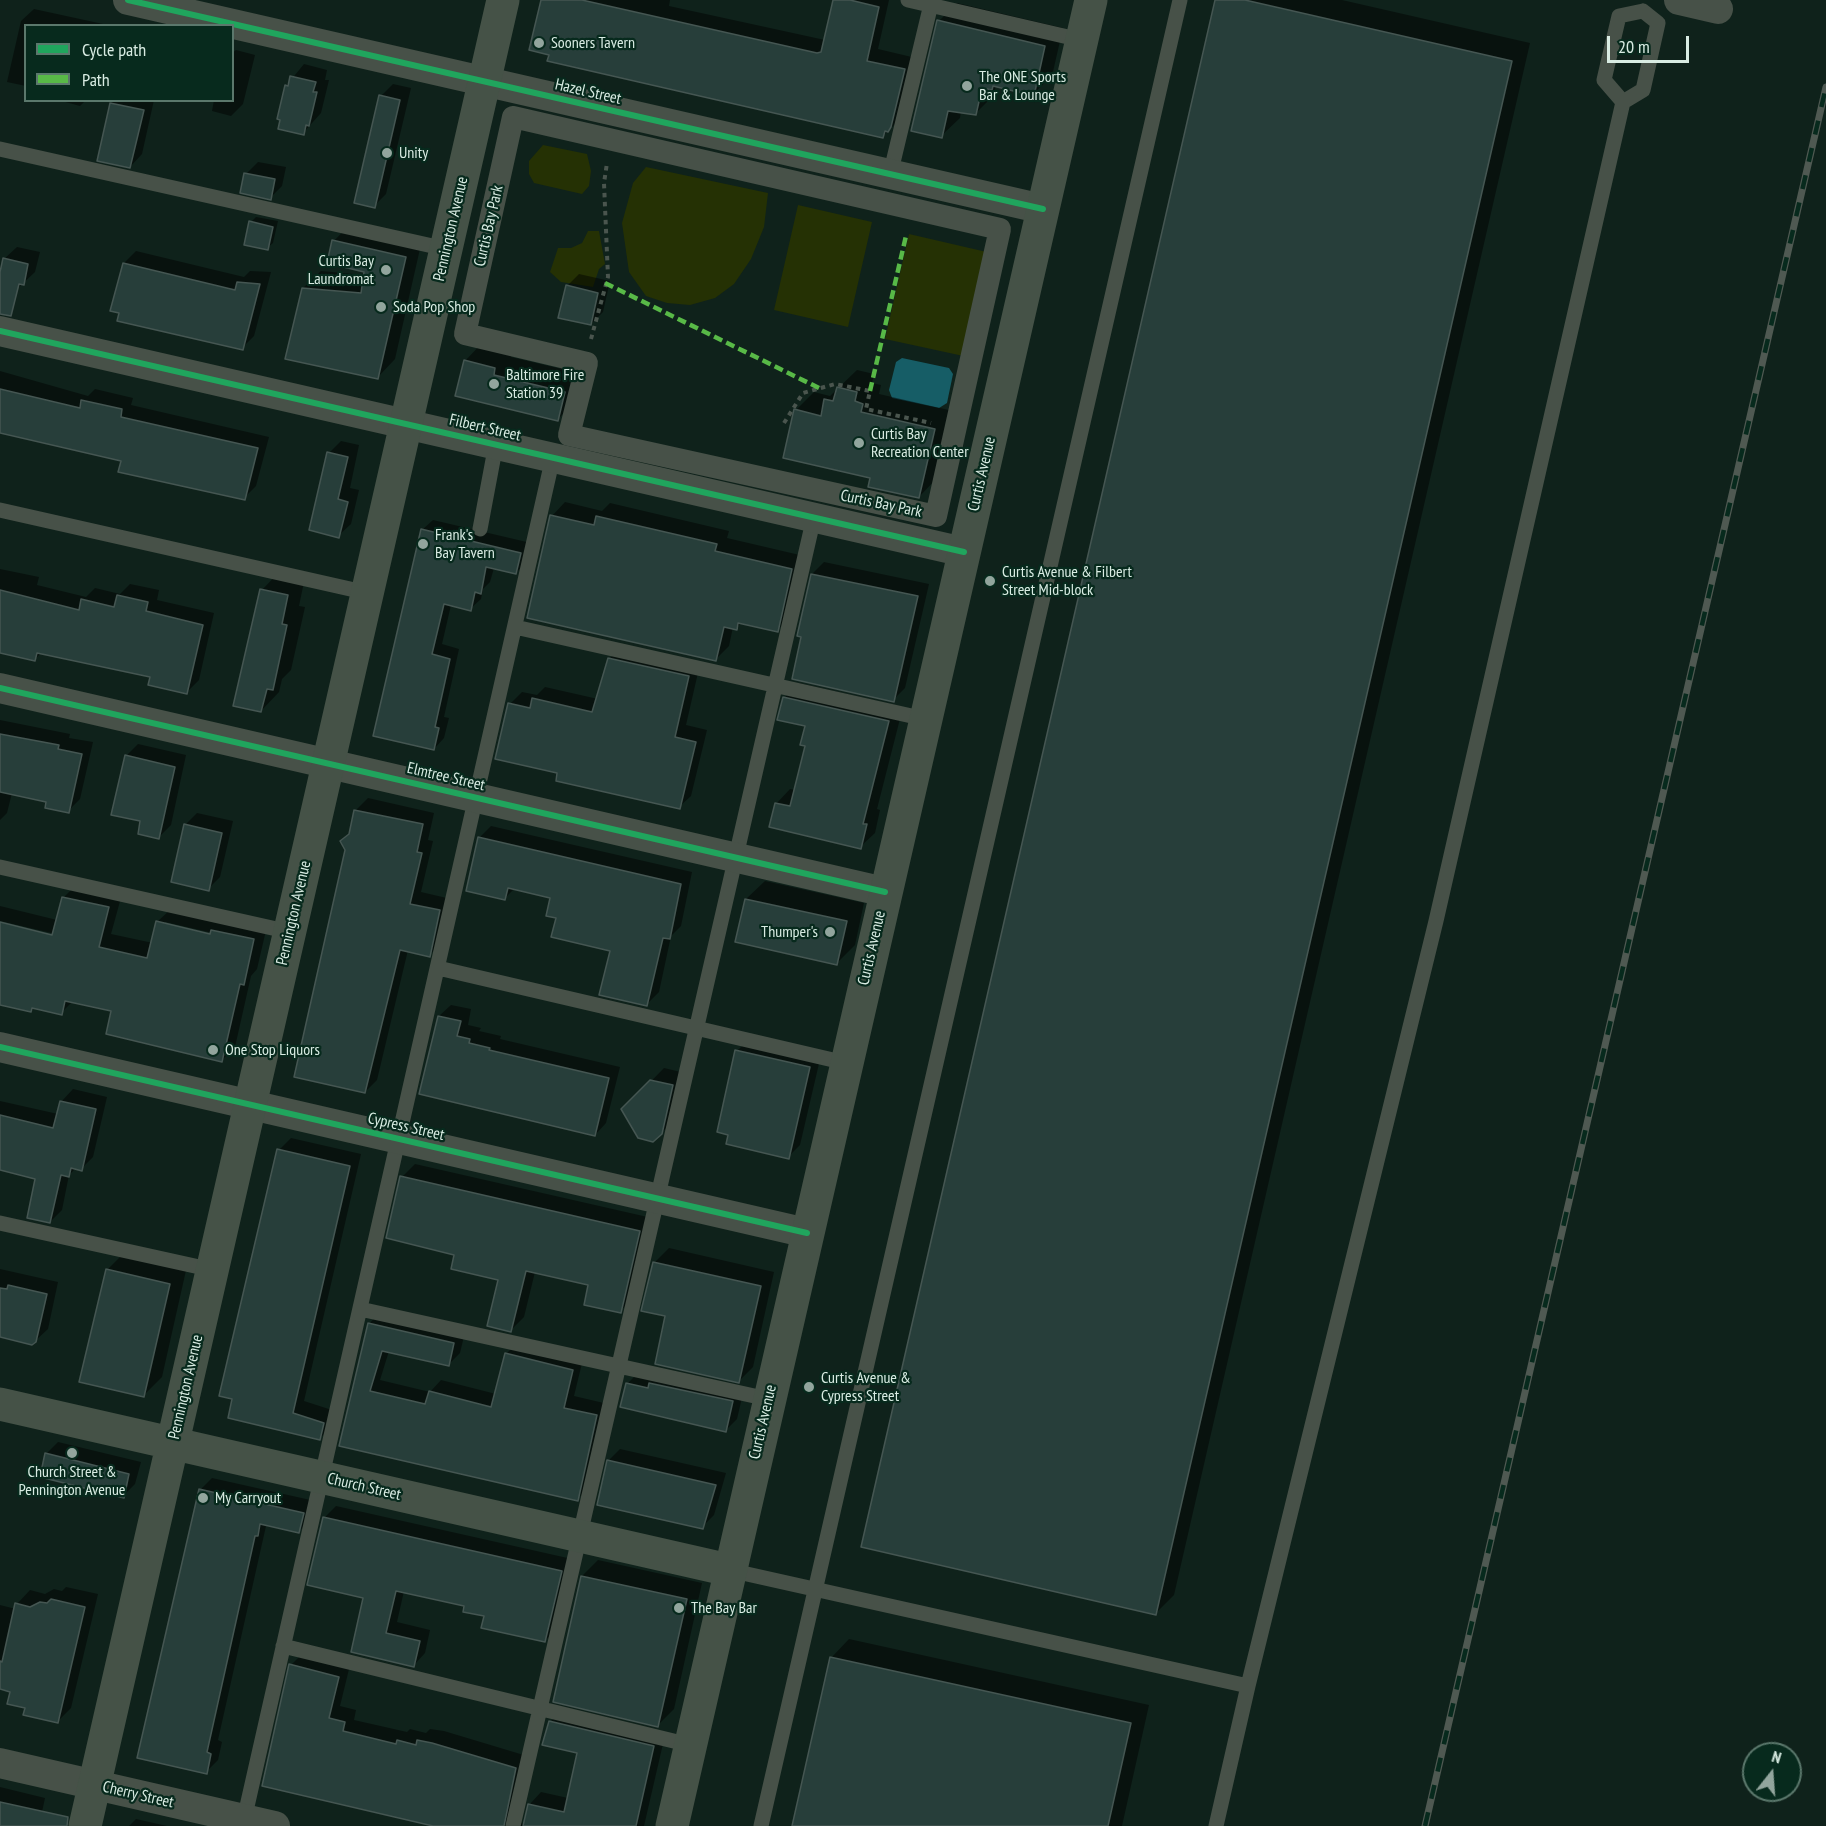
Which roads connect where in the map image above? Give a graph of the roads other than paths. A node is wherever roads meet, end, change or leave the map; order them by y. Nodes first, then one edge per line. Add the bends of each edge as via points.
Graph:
1 (128, 0) edge
2 (503, 0) edge
3 (908, 0) edge
4 (1090, 0) edge
5 (1180, 0) edge
6 (1679, 0) edge
7 (931, 3) edge
8 (1645, 6) edge
9 (1718, 9) dead end
10 (232, 24) edge
11 (234, 24) edge
12 (1081, 40) junction
13 (484, 82) junction
14 (1623, 102) junction
15 (0, 149) edge
16 (890, 175) junction
17 (1043, 210) junction
18 (446, 249) junction
19 (0, 331) edge
20 (406, 424) junction
21 (955, 429) joint
22 (495, 444) junction
23 (553, 457) junction
24 (0, 510) edge
25 (813, 517) junction
26 (480, 530) dead end
27 (964, 552) junction
28 (368, 592) junction
29 (514, 627) junction
30 (775, 686) junction
31 (0, 688) edge
32 (925, 719) junction
33 (329, 764) junction
34 (476, 798) junction
35 (735, 858) junction
36 (0, 867) edge
37 (885, 892) junction
38 (290, 932) junction
39 (438, 968) junction
40 (696, 1028) junction
41 (0, 1047) edge
42 (846, 1062) junction
43 (251, 1105) junction
44 (398, 1139) junction
45 (657, 1198) junction
46 (0, 1223) edge
47 (807, 1233) junction
48 (213, 1270) junction
49 (360, 1309) junction
50 (619, 1366) junction
51 (768, 1399) junction
52 (0, 1404) edge
53 (172, 1443) junction
54 (322, 1477) junction
55 (580, 1536) junction
56 (729, 1570) junction
57 (816, 1589) junction
58 (283, 1646) junction
59 (1248, 1686) junction
60 (540, 1708) junction
61 (690, 1745) junction
62 (0, 1763) edge
63 (94, 1785) junction
64 (243, 1822) edge
65 (85, 1826) edge
66 (275, 1826) edge
67 (513, 1826) edge
68 (672, 1826) edge
69 (761, 1826) edge
70 (1216, 1826) edge

1 - 10 street, Hazel Street
2 - 13 main road, Pennington Avenue
3 - 7 lane
4 - 12 main road, Curtis Avenue
5 - 57 lane
6 - 9 street
7 - 12 lane
7 - 16 lane
8 - 14 lane via 1658,23 1646,77 1643,90
8 - 14 lane via 1619,16 1604,80
11 - 13 street, Hazel Street
12 - 17 main road, Curtis Avenue
13 - 16 street, Hazel Street
13 - 18 main road, Pennington Avenue
14 - 59 lane via 1436,921
15 - 18 lane
16 - 17 street, Hazel Street
17 - 27 main road, Curtis Avenue
18 - 20 main road, Pennington Avenue
19 - 20 street, Filbert Street
20 - 22 street, Filbert Street
20 - 28 main road, Pennington Avenue
21 - 21 street, Curtis Bay Park via 936,516 569,435 587,363 465,333 513,117 1000,229
22 - 23 street, Filbert Street
22 - 26 lane
23 - 25 street, Filbert Street
23 - 29 lane
24 - 28 lane
25 - 27 street, Filbert Street
25 - 30 lane
27 - 32 main road, Curtis Avenue
28 - 33 main road, Pennington Avenue
29 - 30 lane
29 - 34 lane
30 - 32 lane
30 - 35 lane
31 - 33 street, Elmtree Street
32 - 37 main road, Curtis Avenue
33 - 34 street, Elmtree Street
33 - 38 main road, Pennington Avenue
34 - 35 street, Elmtree Street
34 - 39 lane
35 - 37 street, Elmtree Street
35 - 40 lane
36 - 38 lane
37 - 42 main road, Curtis Avenue
38 - 43 main road, Pennington Avenue
39 - 40 lane
39 - 44 lane
40 - 42 lane
40 - 45 lane
41 - 43 street, Cypress Street
42 - 47 main road, Curtis Avenue
43 - 44 street, Cypress Street
43 - 48 main road, Pennington Avenue
44 - 45 street, Cypress Street
44 - 49 lane
45 - 47 street, Cypress Street
45 - 50 lane
46 - 48 lane
47 - 51 main road, Curtis Avenue
48 - 53 main road, Pennington Avenue
49 - 50 lane
49 - 54 lane
50 - 51 lane
50 - 55 lane
51 - 56 main road, Curtis Avenue
52 - 53 main road, Church Street
53 - 54 main road, Church Street
53 - 63 main road, Pennington Avenue
54 - 55 main road, Church Street
54 - 58 lane
55 - 56 main road, Church Street
55 - 60 lane
56 - 57 lane
56 - 61 main road, Curtis Avenue
57 - 59 lane
57 - 69 lane
58 - 60 lane
58 - 64 lane
59 - 70 lane
60 - 61 lane
60 - 67 lane
61 - 68 main road, Curtis Avenue
62 - 63 street, Cherry Street
63 - 64 street, Cherry Street
63 - 65 main road, Pennington Avenue
64 - 66 street, Cherry Street

